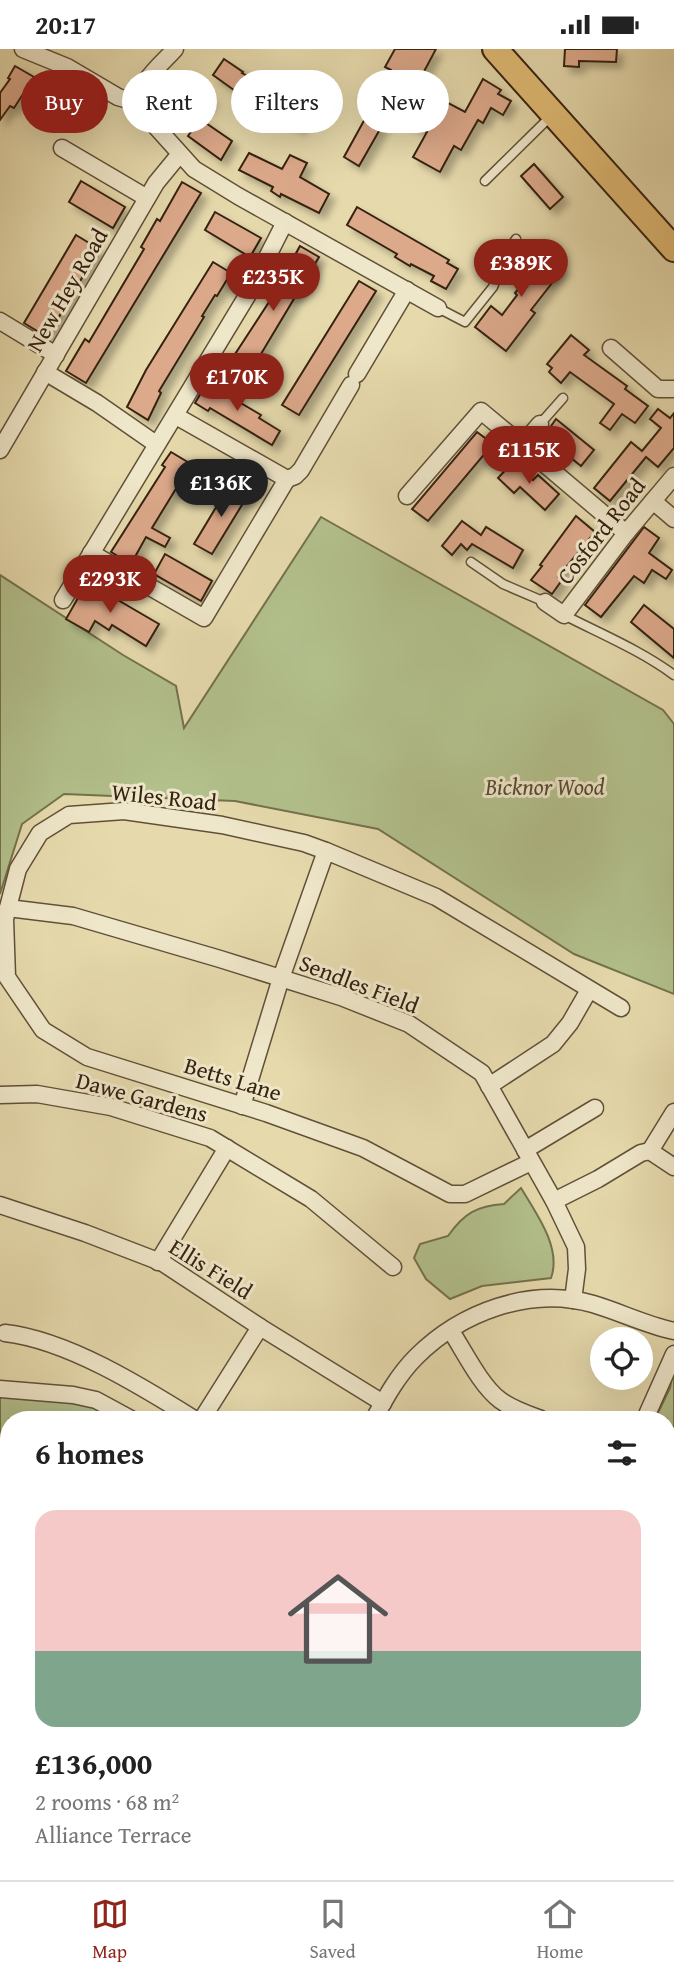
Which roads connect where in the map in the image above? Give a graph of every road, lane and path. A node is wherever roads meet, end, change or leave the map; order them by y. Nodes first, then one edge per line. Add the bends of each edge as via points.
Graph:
1 (23, 49) edge
2 (175, 49) edge
3 (495, 49) edge
4 (156, 70) edge
5 (122, 98) edge
6 (552, 115) junction
7 (160, 133) edge
8 (62, 148) dead end
9 (179, 155) junction
10 (485, 181) dead end
11 (147, 198) junction
12 (285, 222) junction
13 (516, 239) dead end
14 (674, 249) edge
15 (407, 290) junction
16 (438, 308) joint
17 (0, 321) edge
18 (611, 348) dead end
19 (56, 355) junction
20 (46, 372) junction
21 (674, 390) edge
22 (563, 398) dead end
23 (176, 416) junction
24 (540, 424) joint
25 (156, 445) junction
26 (522, 445) junction
27 (0, 450) edge
28 (674, 476) edge
29 (287, 479) junction
30 (407, 496) dead end
31 (653, 501) junction
32 (674, 519) edge
33 (626, 533) junction
34 (91, 554) junction
35 (471, 562) dead end
36 (63, 600) dead end
37 (545, 602) joint
38 (564, 615) junction
39 (674, 675) edge
40 (326, 851) junction
41 (8, 908) junction
42 (281, 978) junction
43 (589, 990) junction
44 (621, 1008) dead end
45 (489, 1086) junction
46 (0, 1095) edge
47 (242, 1106) junction
48 (596, 1108) dead end
49 (674, 1112) edge
50 (227, 1148) junction
51 (650, 1151) junction
52 (528, 1156) junction
53 (674, 1167) edge
54 (554, 1201) junction
55 (0, 1205) edge
56 (158, 1262) junction
57 (393, 1267) dead end
58 (573, 1300) junction
59 (260, 1327) junction
60 (450, 1331) junction
61 (674, 1331) edge
62 (5, 1333) dead end
63 (674, 1354) edge
64 (0, 1389) edge
65 (383, 1403) junction
66 (116, 1411) edge
67 (181, 1411) edge
68 (207, 1411) edge
69 (378, 1411) edge
70 (516, 1411) edge
71 (649, 1411) edge

1 - 5 street
2 - 4 street
3 - 6 main road
6 - 10 lane
6 - 14 main road
7 - 9 street
8 - 11 street
9 - 11 street, New Hey Road
9 - 12 street via 194,169
11 - 19 street, New Hey Road
12 - 15 street
12 - 23 street
13 - 16 lane via 493,287 465,322
15 - 16 street
15 - 29 street via 301,470
17 - 19 street
18 - 21 street via 658,389
19 - 20 street, New Hey Road
20 - 25 street
20 - 27 street, New Hey Road
22 - 24 lane
23 - 25 street
23 - 29 street
24 - 26 street
25 - 34 street
26 - 30 street via 481,411
26 - 33 street
28 - 31 street, Cosford Road
29 - 34 street via 204,618
31 - 32 street
31 - 33 street, Cosford Road
33 - 38 street, Cosford Road
34 - 36 street
35 - 37 lane via 502,584
37 - 38 street
38 - 39 lane via 648,656
40 - 41 street, Wiles Road via 222,825 124,811 69,815 40,832 18,869
40 - 42 street
40 - 43 street, Wiles Road via 436,897
41 - 42 street, Sendles Field via 73,916
41 - 47 street, Betts Lane via 7,977 43,1030 87,1057
42 - 45 street, Sendles Field via 409,1024 482,1073
42 - 47 street
43 - 44 street, Wiles Road
43 - 45 street via 553,1044
45 - 52 street, Sendles Field
46 - 50 street, Dawe Gardens via 37,1094 111,1107 210,1138
47 - 52 street, Betts Lane via 363,1148 450,1194 465,1194
48 - 52 street, Betts Lane
49 - 51 street
50 - 56 street, Dawe Gardens
50 - 57 street, Dawe Gardens via 311,1199
51 - 53 street
51 - 54 street
52 - 54 street, Sendles Field
54 - 58 street, Sendles Field via 576,1247
55 - 56 street, Ellis Field
56 - 59 street, Ellis Field
58 - 60 street via 541,1297 501,1304
58 - 61 street
59 - 65 street, Ellis Field
59 - 68 street
60 - 65 street via 417,1356
60 - 70 street via 498,1399
62 - 67 street via 88,1359
63 - 71 street
64 - 66 street via 73,1395
65 - 69 street

